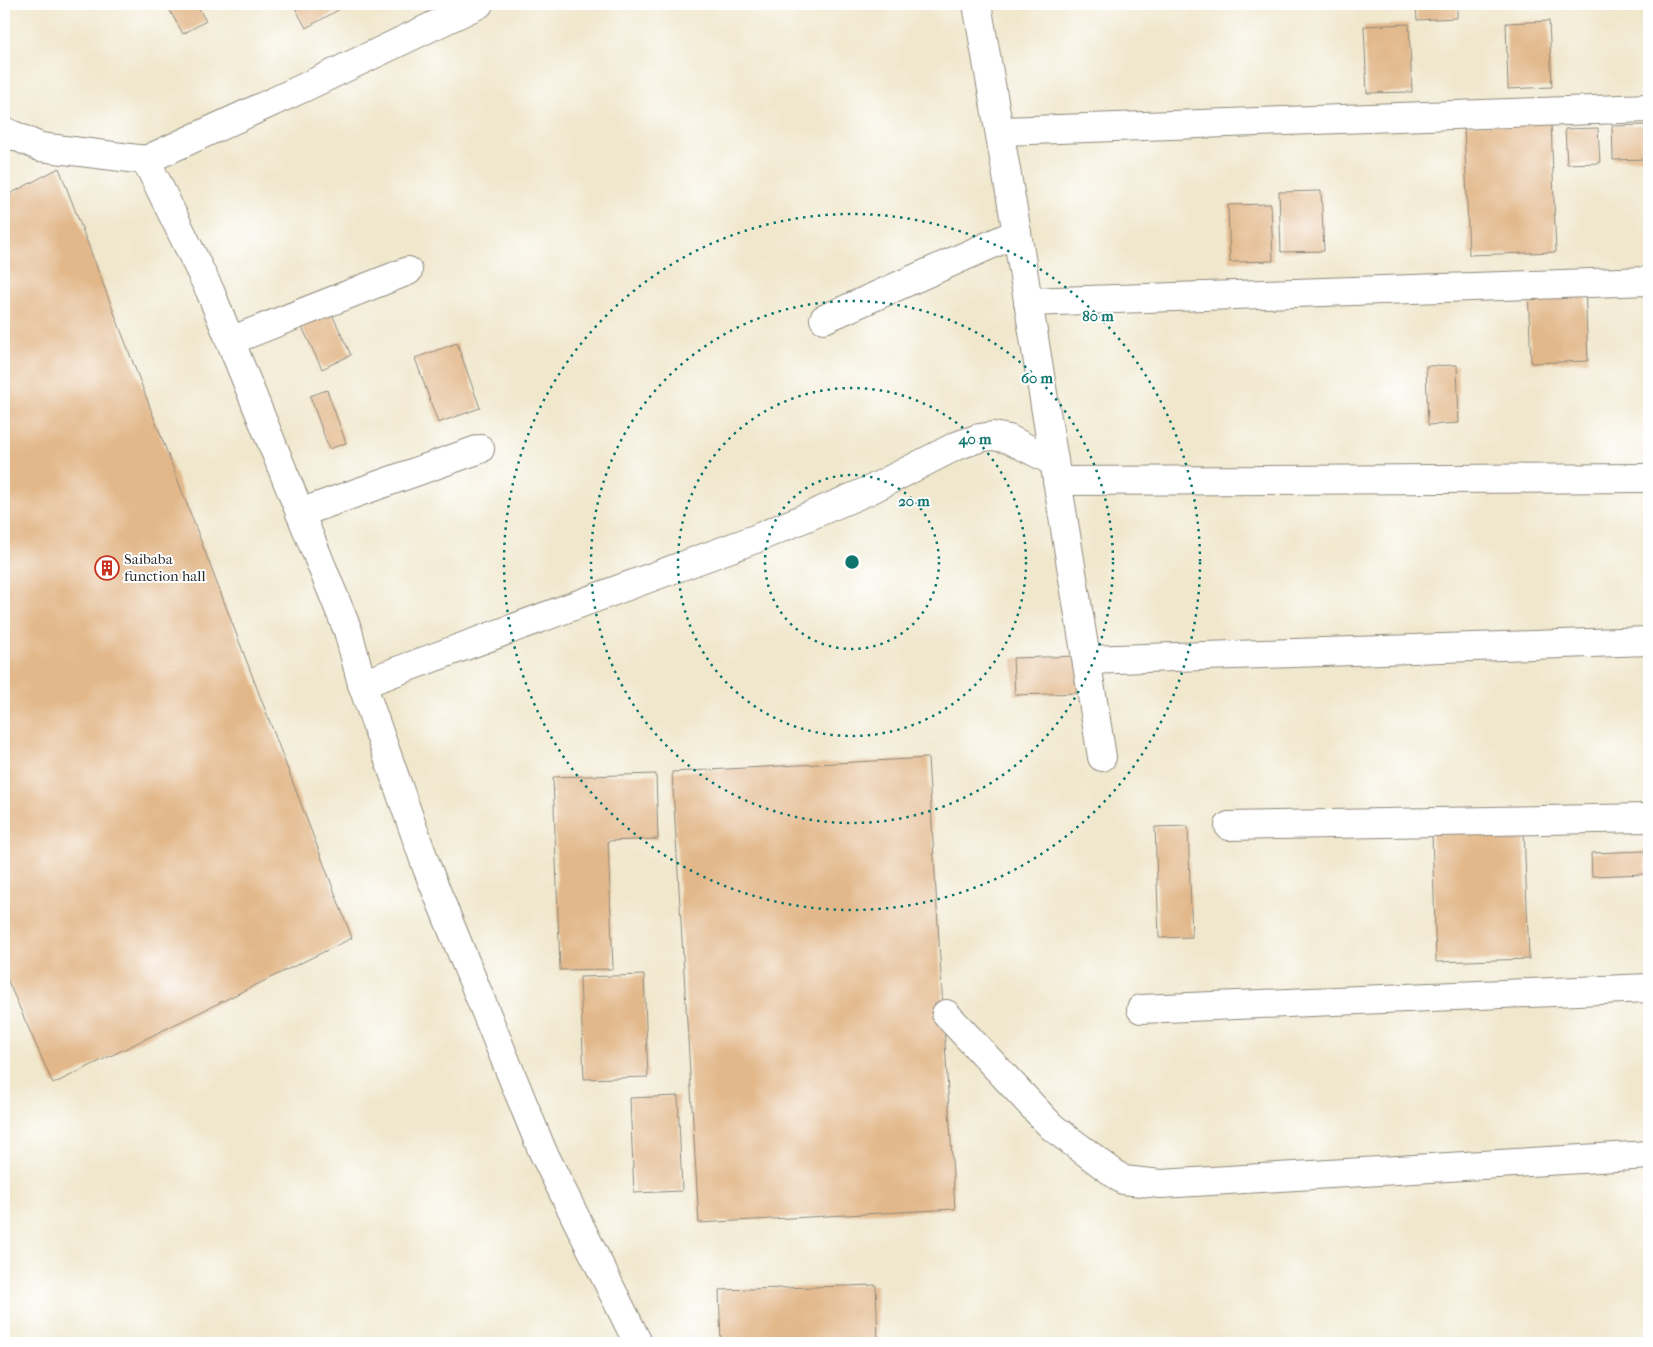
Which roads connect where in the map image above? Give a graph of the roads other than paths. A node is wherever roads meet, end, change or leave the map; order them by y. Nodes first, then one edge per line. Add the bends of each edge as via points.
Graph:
1 (479, 4) edge
2 (977, 4) edge
3 (1649, 108) edge
4 (4, 131) edge
5 (1000, 131) junction
6 (146, 160) junction
7 (1017, 233) junction
8 (408, 271) dead end
9 (1649, 281) edge
10 (1028, 302) junction
11 (824, 319) dead end
12 (230, 341) junction
13 (480, 449) dead end
14 (1056, 471) junction
15 (1649, 478) edge
16 (300, 513) junction
17 (1649, 641) edge
18 (1086, 660) junction
19 (362, 684) junction
20 (1102, 757) dead end
21 (1649, 818) edge
22 (1230, 826) dead end
23 (1649, 988) edge
24 (1142, 1009) dead end
25 (946, 1014) dead end
26 (1649, 1155) edge
27 (638, 1343) edge

1 - 6 street
2 - 5 street
3 - 5 street
4 - 6 street via 40,147
5 - 7 street
6 - 12 street via 210,291
7 - 10 street
7 - 11 street
8 - 12 street
9 - 10 street
10 - 14 street
12 - 16 street
13 - 16 street
14 - 15 street
14 - 18 street
14 - 19 street via 1009,439 979,438 956,446 870,490 755,539
16 - 19 street via 348,631
17 - 18 street
18 - 20 street
19 - 27 street via 427,868 542,1150
21 - 22 street
23 - 24 street
25 - 26 street via 1052,1127 1123,1180 1161,1184

